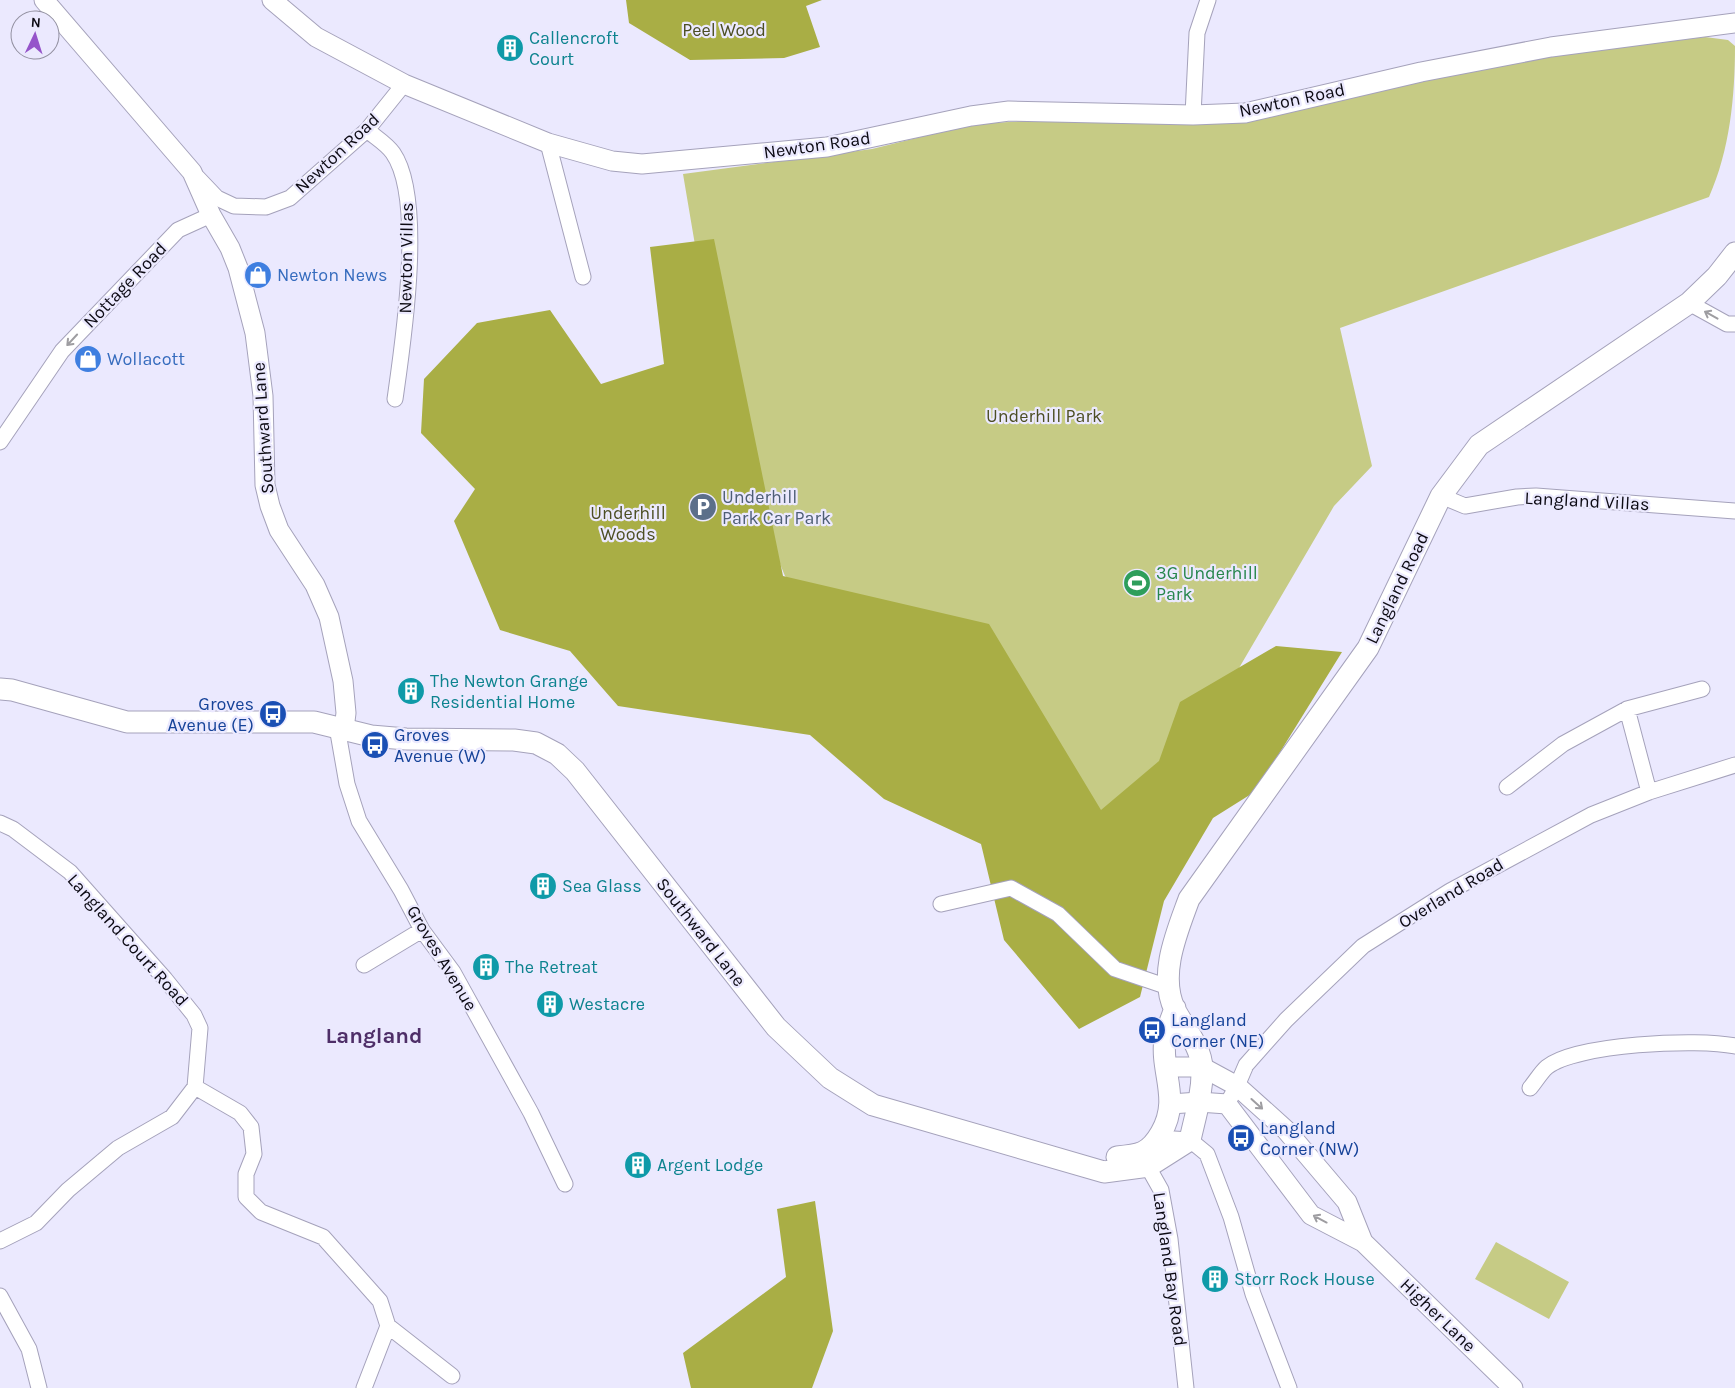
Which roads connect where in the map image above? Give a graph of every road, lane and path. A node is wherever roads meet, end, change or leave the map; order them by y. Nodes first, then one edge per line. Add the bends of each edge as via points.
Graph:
1 (44, 0) edge
2 (272, 0) edge
3 (1208, 0) edge
4 (1735, 23) edge
5 (404, 84) junction
6 (1193, 115) junction
7 (367, 130) junction
8 (548, 143) junction
9 (192, 172) junction
10 (211, 215) junction
11 (1735, 253) edge
12 (583, 277) dead end
13 (1689, 303) junction
14 (1735, 324) edge
15 (395, 399) dead end
16 (0, 442) edge
17 (1441, 496) junction
18 (1735, 511) edge
19 (0, 689) edge
20 (1702, 689) dead end
21 (1626, 709) junction
22 (341, 728) junction
23 (1735, 765) edge
24 (1507, 787) dead end
25 (1649, 792) junction
26 (0, 823) edge
27 (941, 904) dead end
28 (422, 930) junction
29 (364, 965) dead end
30 (1173, 998) junction
31 (1735, 1046) edge
32 (1167, 1067) junction
33 (1202, 1067) junction
34 (1237, 1086) junction
35 (195, 1087) junction
36 (1530, 1088) dead end
37 (1198, 1102) junction
38 (1171, 1104) junction
39 (1226, 1104) junction
40 (1158, 1138) junction
41 (1190, 1140) junction
42 (1145, 1161) junction
43 (565, 1184) dead end
44 (0, 1241) edge
45 (1363, 1242) junction
46 (0, 1296) edge
47 (388, 1326) junction
48 (452, 1376) dead end
49 (39, 1388) edge
50 (364, 1388) edge
51 (1186, 1388) edge
52 (1289, 1388) edge
53 (1513, 1388) edge

1 - 9 street, Newton Road
2 - 5 street via 316,37
3 - 6 street via 1197,33
4 - 6 street, Newton Road via 1551,47 1421,72 1245,113
5 - 7 street, Newton Road
5 - 8 street, Newton Road
6 - 8 street, Newton Road via 1009,111 827,147 642,164 612,161
7 - 9 street, Newton Road via 290,198 266,206 234,206 217,198
7 - 15 street, Newton Villas via 393,153 407,188 410,224 408,275
8 - 12 street
9 - 10 street, Southward Lane
10 -> 16 street, Nottage Road via 178,230 62,351
10 - 22 street, Southward Lane via 236,261 255,333 263,396 265,485 270,506 279,530 315,585 330,617 343,681 346,713
11 - 13 main road, Langland Road via 1718,276
14 -> 13 street via 1727,324
13 - 17 main road, Langland Road via 1478,445
17 - 18 street, Langland Villas via 1465,506 1536,496
17 - 30 main road, Langland Road via 1368,648 1189,899 1173,945 1169,978
19 - 22 main road via 127,722 314,722
20 - 21 street
21 - 24 street via 1563,744
21 - 25 street
22 - 28 street, Groves Avenue via 347,784 360,821
22 - 42 main road, Southward Lane via 372,736 406,739 514,740 536,743 557,754 575,771 776,1027 830,1078 873,1105 1054,1156
23 - 25 street, Overland Road
25 - 34 street, Overland Road via 1538,843 1450,891 1363,946 1286,1020 1246,1065
26 - 35 street, Langland Court Road via 14,829 70,872 194,1015 200,1028
27 - 30 street via 1011,888 1058,914 1115,969
28 - 29 street
28 - 43 street, Groves Avenue via 453,972 531,1113
30 - 32 main road, Langland Road via 1165,1039
30 - 33 main road via 1193,1037
31 - 36 street via 1662,1043 1576,1055 1548,1066
32 - 33 street, Higher Lane
32 - 38 main road, Langland Road
33 - 34 street, Higher Lane
33 - 37 main road
34 - 39 street, Overland Road
34 -> 45 street, Higher Lane via 1286,1130 1347,1202
35 - 44 street via 172,1117 118,1148 68,1190 36,1223
35 - 47 street via 240,1113 250,1127 254,1154 246,1174 246,1197 261,1212 324,1237 380,1300
37 - 38 street
37 - 39 street
37 - 41 main road
38 - 40 main road, Langland Road via 1168,1121
45 -> 39 street, Higher Lane via 1311,1215
40 - 41 street
40 - 42 main road, Langland Road
41 - 42 main road
41 - 52 street via 1207,1154
42 - 51 street, Langland Bay Road via 1163,1198
45 - 53 street, Higher Lane
46 - 49 street via 29,1349
47 - 48 street
47 - 50 street

